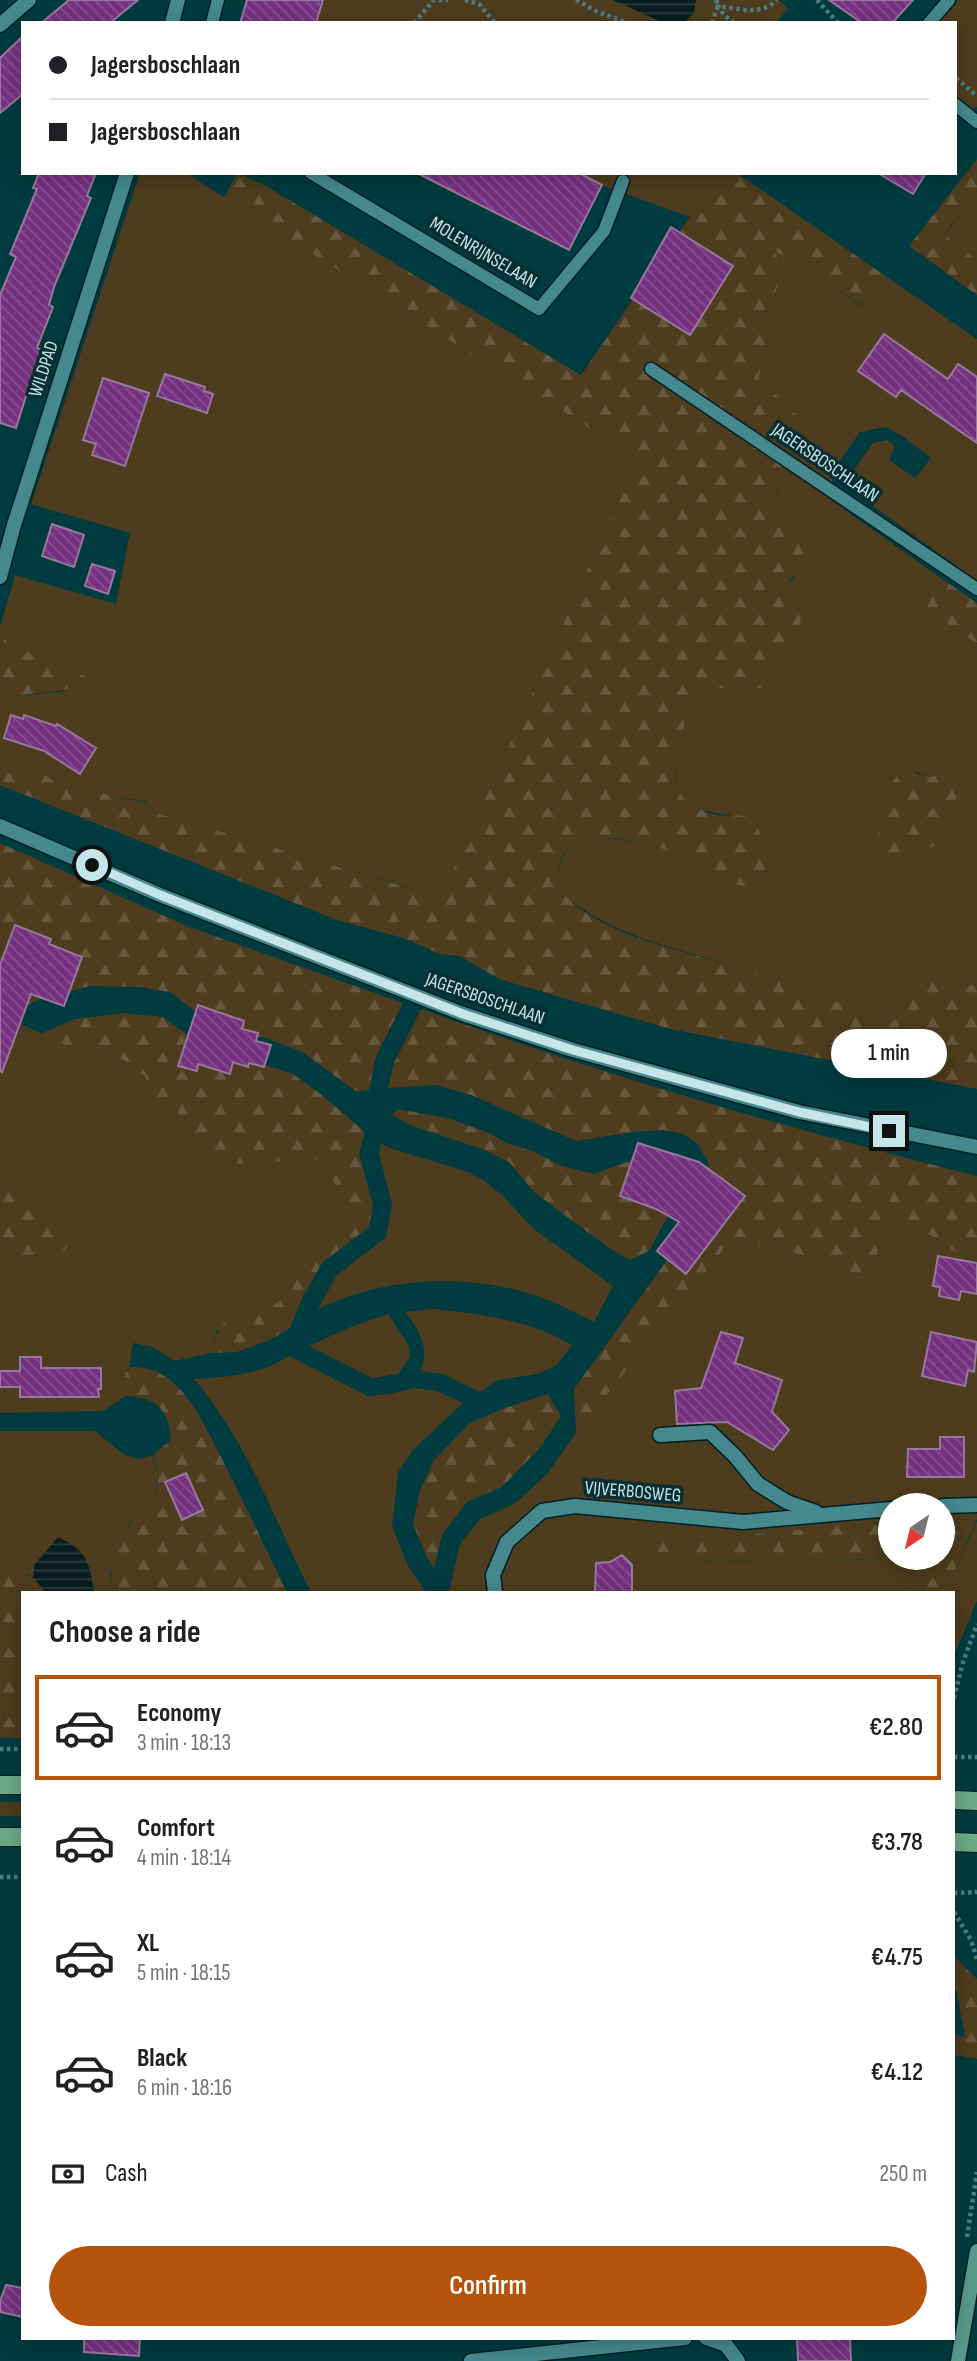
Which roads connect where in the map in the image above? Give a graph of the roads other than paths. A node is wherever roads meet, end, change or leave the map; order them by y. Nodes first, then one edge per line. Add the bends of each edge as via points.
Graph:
1 (29, 0) edge
2 (178, 0) edge
3 (218, 0) edge
4 (949, 0) edge
5 (173, 21) edge
6 (213, 21) edge
7 (931, 21) edge
8 (0, 25) edge
9 (957, 106) edge
10 (977, 122) edge
11 (126, 175) edge
12 (314, 175) edge
13 (623, 181) dead end
14 (651, 369) dead end
15 (0, 577) edge
16 (977, 589) edge
17 (0, 826) edge
18 (977, 1147) edge
19 (660, 1434) dead end
20 (977, 1505) edge
21 (956, 1506) edge
22 (878, 1510) edge
23 (821, 1514) junction
24 (495, 1591) edge
25 (0, 1785) edge
26 (21, 1785) edge
27 (955, 1800) edge
28 (977, 1801) edge
29 (0, 1837) edge
30 (21, 1837) edge
31 (955, 1842) edge
32 (977, 1843) edge
33 (977, 2251) edge
34 (976, 2269) edge
35 (666, 2340) edge
36 (712, 2340) edge
37 (471, 2361) edge
38 (738, 2361) edge
39 (958, 2361) edge

1 - 8 street
2 - 5 street
3 - 6 lane
4 - 7 lane
9 - 10 lane
11 - 15 street, WILDPAD
12 - 13 lane, MOLENRIJNSELAAN via 540,309 604,231
14 - 16 lane, JAGERSBOSCHLAAN
17 - 18 street, JAGERSBOSCHLAAN via 402,991 573,1050 799,1112
19 - 23 street, VIJVERBOSWEG via 710,1432 758,1484
20 - 21 street
22 - 23 street, VIJVERBOSWEG
23 - 24 street, VIJVERBOSWEG via 743,1522 575,1506 542,1511 507,1542 493,1575
25 - 26 main road
27 - 28 main road
29 - 30 main road
31 - 32 main road
33 - 34 main road
34 - 39 main road
35 - 37 street
36 - 38 street via 726,2345

